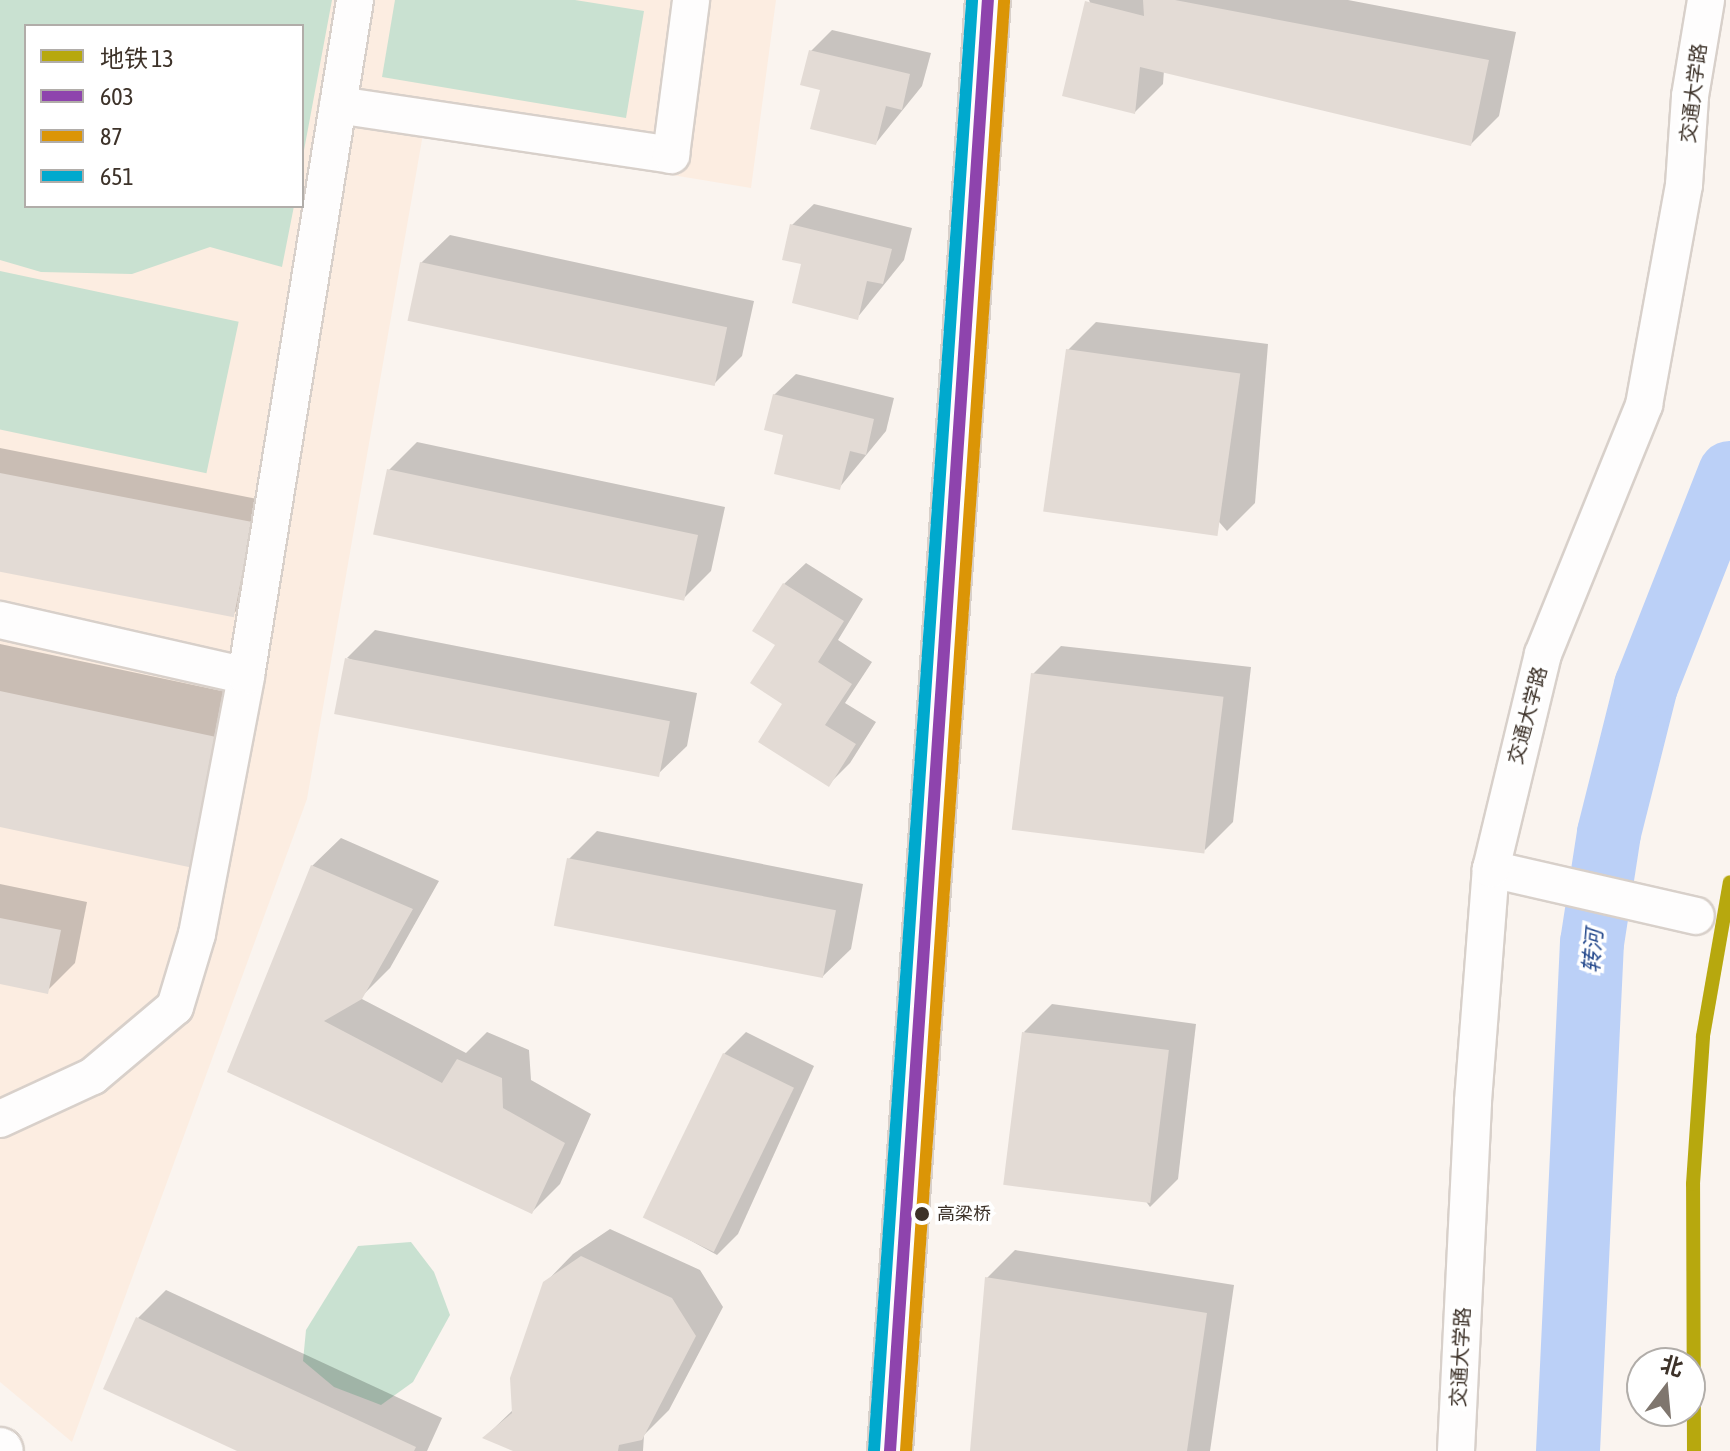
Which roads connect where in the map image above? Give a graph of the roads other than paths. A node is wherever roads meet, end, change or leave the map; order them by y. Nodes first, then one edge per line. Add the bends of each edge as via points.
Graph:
1 (355, 0) edge
2 (691, 0) edge
3 (988, 0) edge
4 (1706, 0) edge
5 (338, 105) junction
6 (0, 620) edge
7 (246, 676) junction
8 (1491, 869) junction
9 (1680, 912) dead end
10 (0, 1119) edge
11 (890, 1451) edge
12 (1456, 1451) edge

1 - 5 street
2 - 5 street via 671,155
3 - 11 street
4 - 8 street, 交通大学路 via 1690,96 1684,185 1644,405 1543,654
5 - 7 street
6 - 7 street
7 - 10 street via 197,934 175,1007 93,1076
8 - 9 street
8 - 12 street, 交通大学路 via 1473,1101

